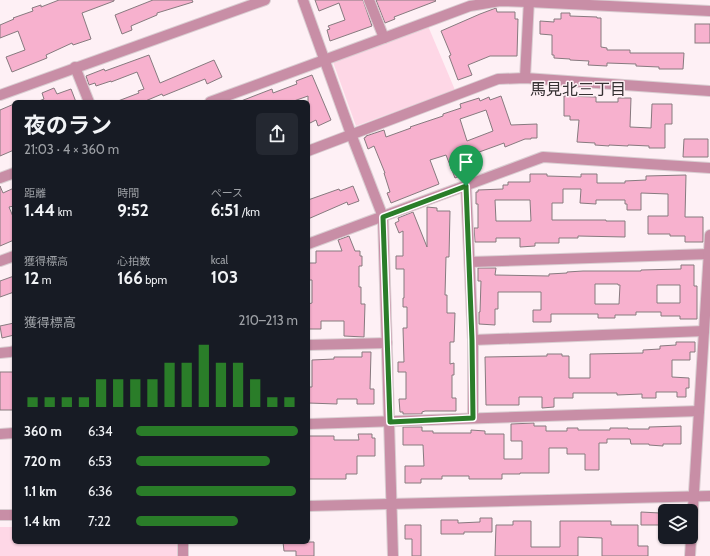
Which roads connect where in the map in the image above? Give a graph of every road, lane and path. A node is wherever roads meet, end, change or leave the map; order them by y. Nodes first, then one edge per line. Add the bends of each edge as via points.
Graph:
1 (265, 0) edge
2 (303, 0) edge
3 (369, 0) edge
4 (529, 1) edge
5 (710, 11) edge
6 (384, 38) junction
7 (325, 60) junction
8 (76, 67) junction
9 (525, 78) junction
10 (710, 91) edge
11 (0, 95) edge
12 (87, 100) edge
13 (215, 100) edge
14 (351, 134) junction
15 (310, 150) edge
16 (710, 168) edge
17 (12, 174) edge
18 (0, 178) edge
19 (466, 186) junction
20 (383, 217) junction
21 (710, 235) edge
22 (310, 243) edge
23 (709, 254) junction
24 (12, 257) edge
25 (0, 261) edge
26 (470, 262) junction
27 (704, 331) junction
28 (472, 340) junction
29 (387, 343) junction
30 (310, 345) edge
31 (12, 352) edge
32 (0, 353) edge
33 (700, 411) junction
34 (473, 418) junction
35 (390, 422) junction
36 (310, 424) edge
37 (12, 433) edge
38 (0, 434) edge
39 (694, 496) junction
40 (710, 496) edge
41 (392, 504) junction
42 (310, 506) edge
43 (0, 515) edge
44 (12, 515) edge
45 (183, 544) edge
46 (183, 556) edge
47 (393, 556) edge
48 (690, 556) edge

1 - 8 street
2 - 7 street
3 - 6 street
4 - 5 street
4 - 6 street via 500,1 470,6
4 - 9 street
6 - 7 street
7 - 13 street
7 - 14 street
8 - 11 street
8 - 12 street
9 - 10 street
9 - 14 street via 498,79
14 - 15 street
14 - 20 street
16 - 19 street via 543,157
17 - 18 street
19 - 20 street
19 - 26 street
20 - 22 street
20 - 29 street
21 - 23 street
23 - 26 street
23 - 27 street
24 - 25 street
26 - 28 street
27 - 28 street
27 - 33 street
28 - 34 street
29 - 30 street
29 - 35 street
31 - 32 street
33 - 34 street
33 - 39 street
34 - 35 street
35 - 36 street
35 - 41 street
37 - 38 street
39 - 40 street
39 - 41 street
39 - 48 street
41 - 42 street
41 - 47 street
43 - 44 street
45 - 46 street

